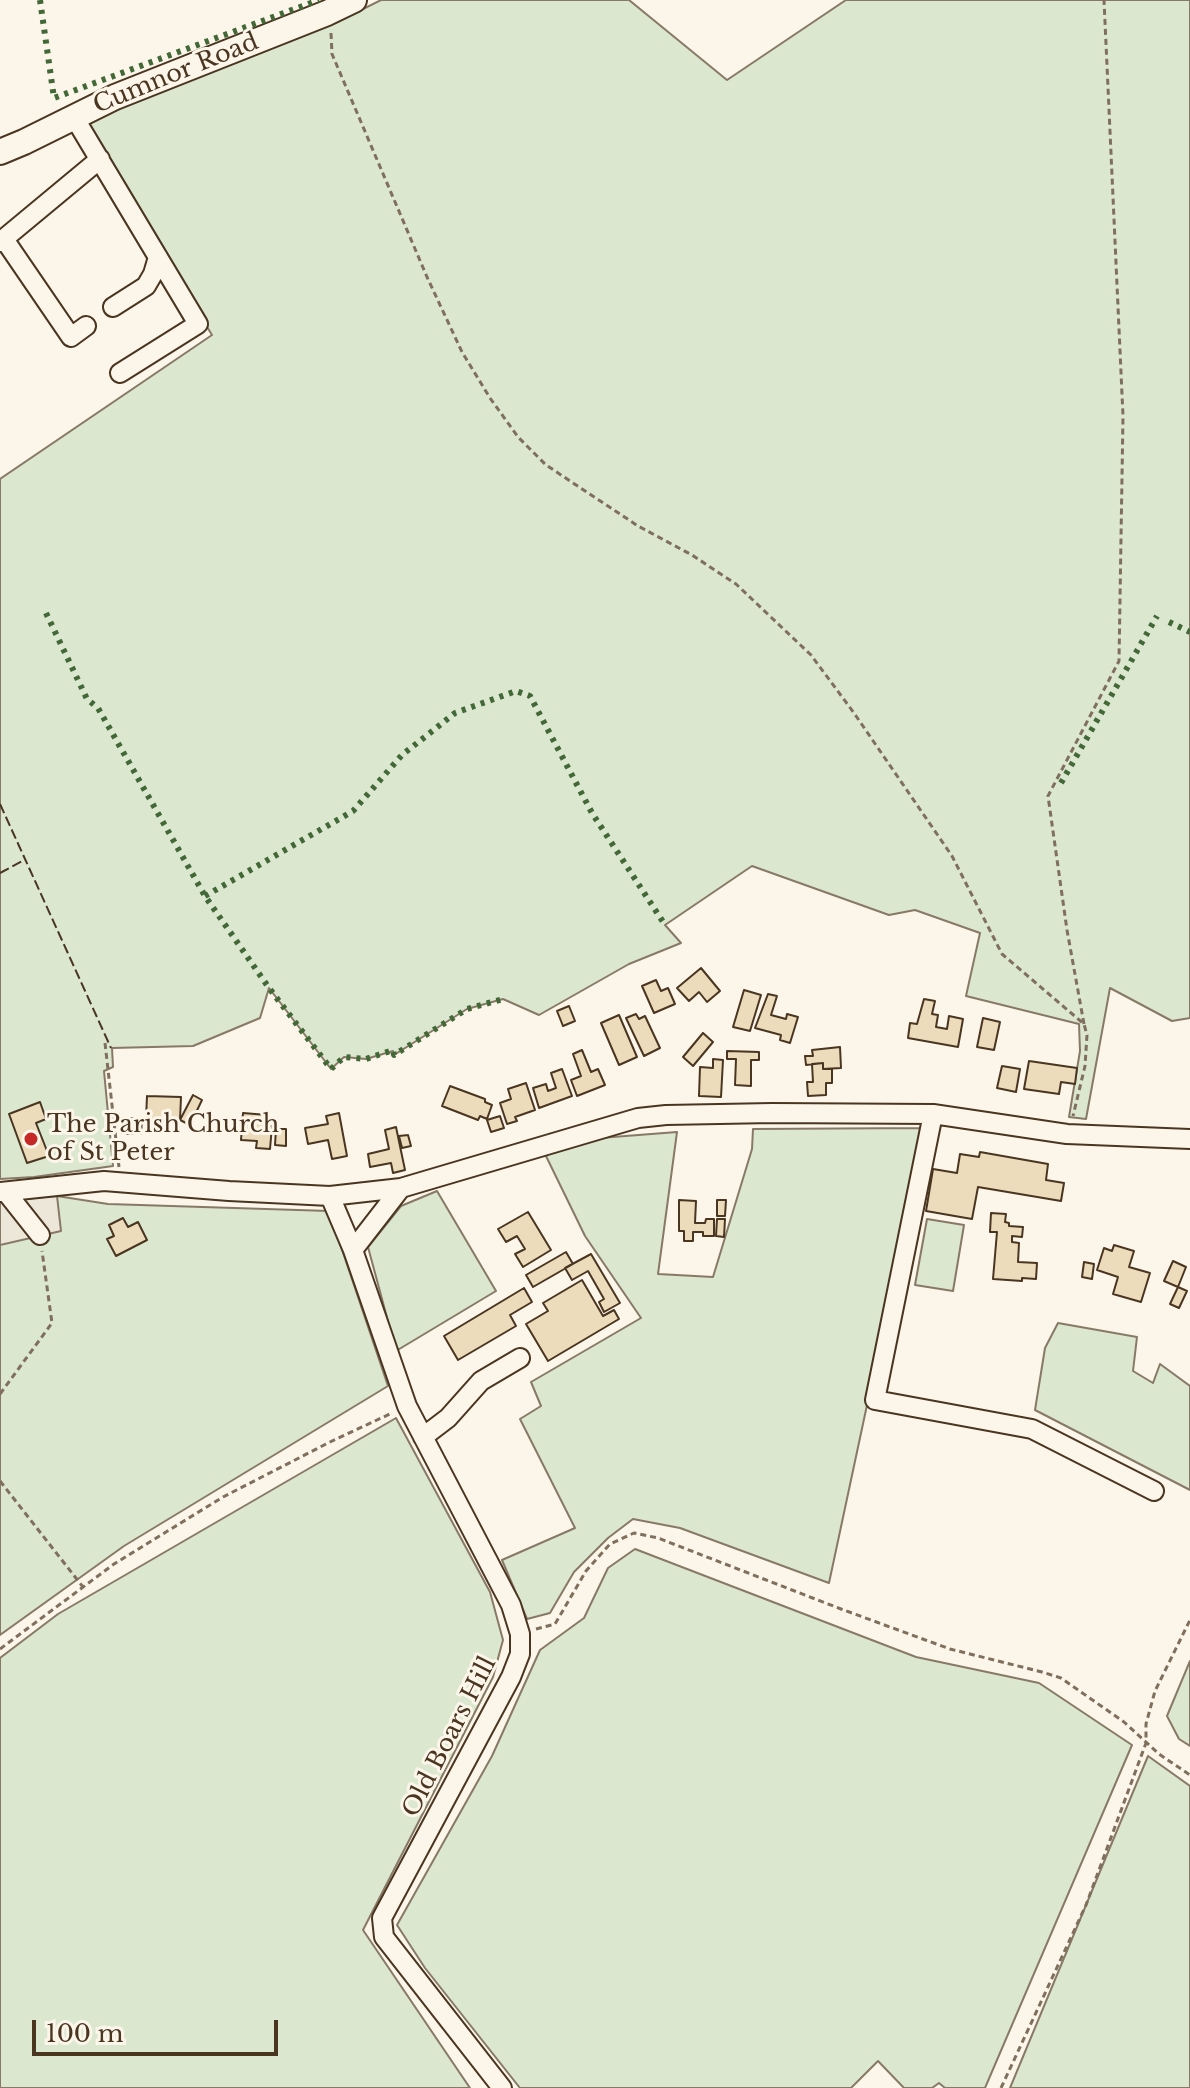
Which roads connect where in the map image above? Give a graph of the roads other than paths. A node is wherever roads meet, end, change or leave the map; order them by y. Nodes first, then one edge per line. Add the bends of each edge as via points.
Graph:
1 (354, 0) edge
2 (74, 117) junction
3 (0, 152) edge
4 (100, 159) junction
5 (2, 241) edge
6 (158, 257) junction
7 (113, 307) dead end
8 (86, 326) dead end
9 (120, 373) dead end
10 (933, 1114) junction
11 (1190, 1139) edge
12 (401, 1188) junction
13 (3, 1192) edge
14 (330, 1196) junction
15 (40, 1235) road end
16 (353, 1250) junction
17 (520, 1358) dead end
18 (423, 1437) junction
19 (1154, 1491) dead end
20 (502, 2088) edge

1 - 2 main road, Cumnor Road
2 - 3 main road, Cumnor Road
2 - 4 street
4 - 5 street
4 - 6 street
5 - 8 street via 71,337
6 - 7 street via 146,286
6 - 9 street via 198,324
10 - 11 street via 1067,1134
10 - 12 street via 638,1118
10 - 19 street via 875,1400 1032,1429
12 - 14 street
12 - 16 street
13 - 14 street via 104,1181
13 - 15 street
14 - 16 street, Old Boars Hill
16 - 18 street, Old Boars Hill via 407,1406
17 - 18 street via 481,1381
18 - 20 street, Old Boars Hill via 511,1605 520,1654 382,1918 384,1937

